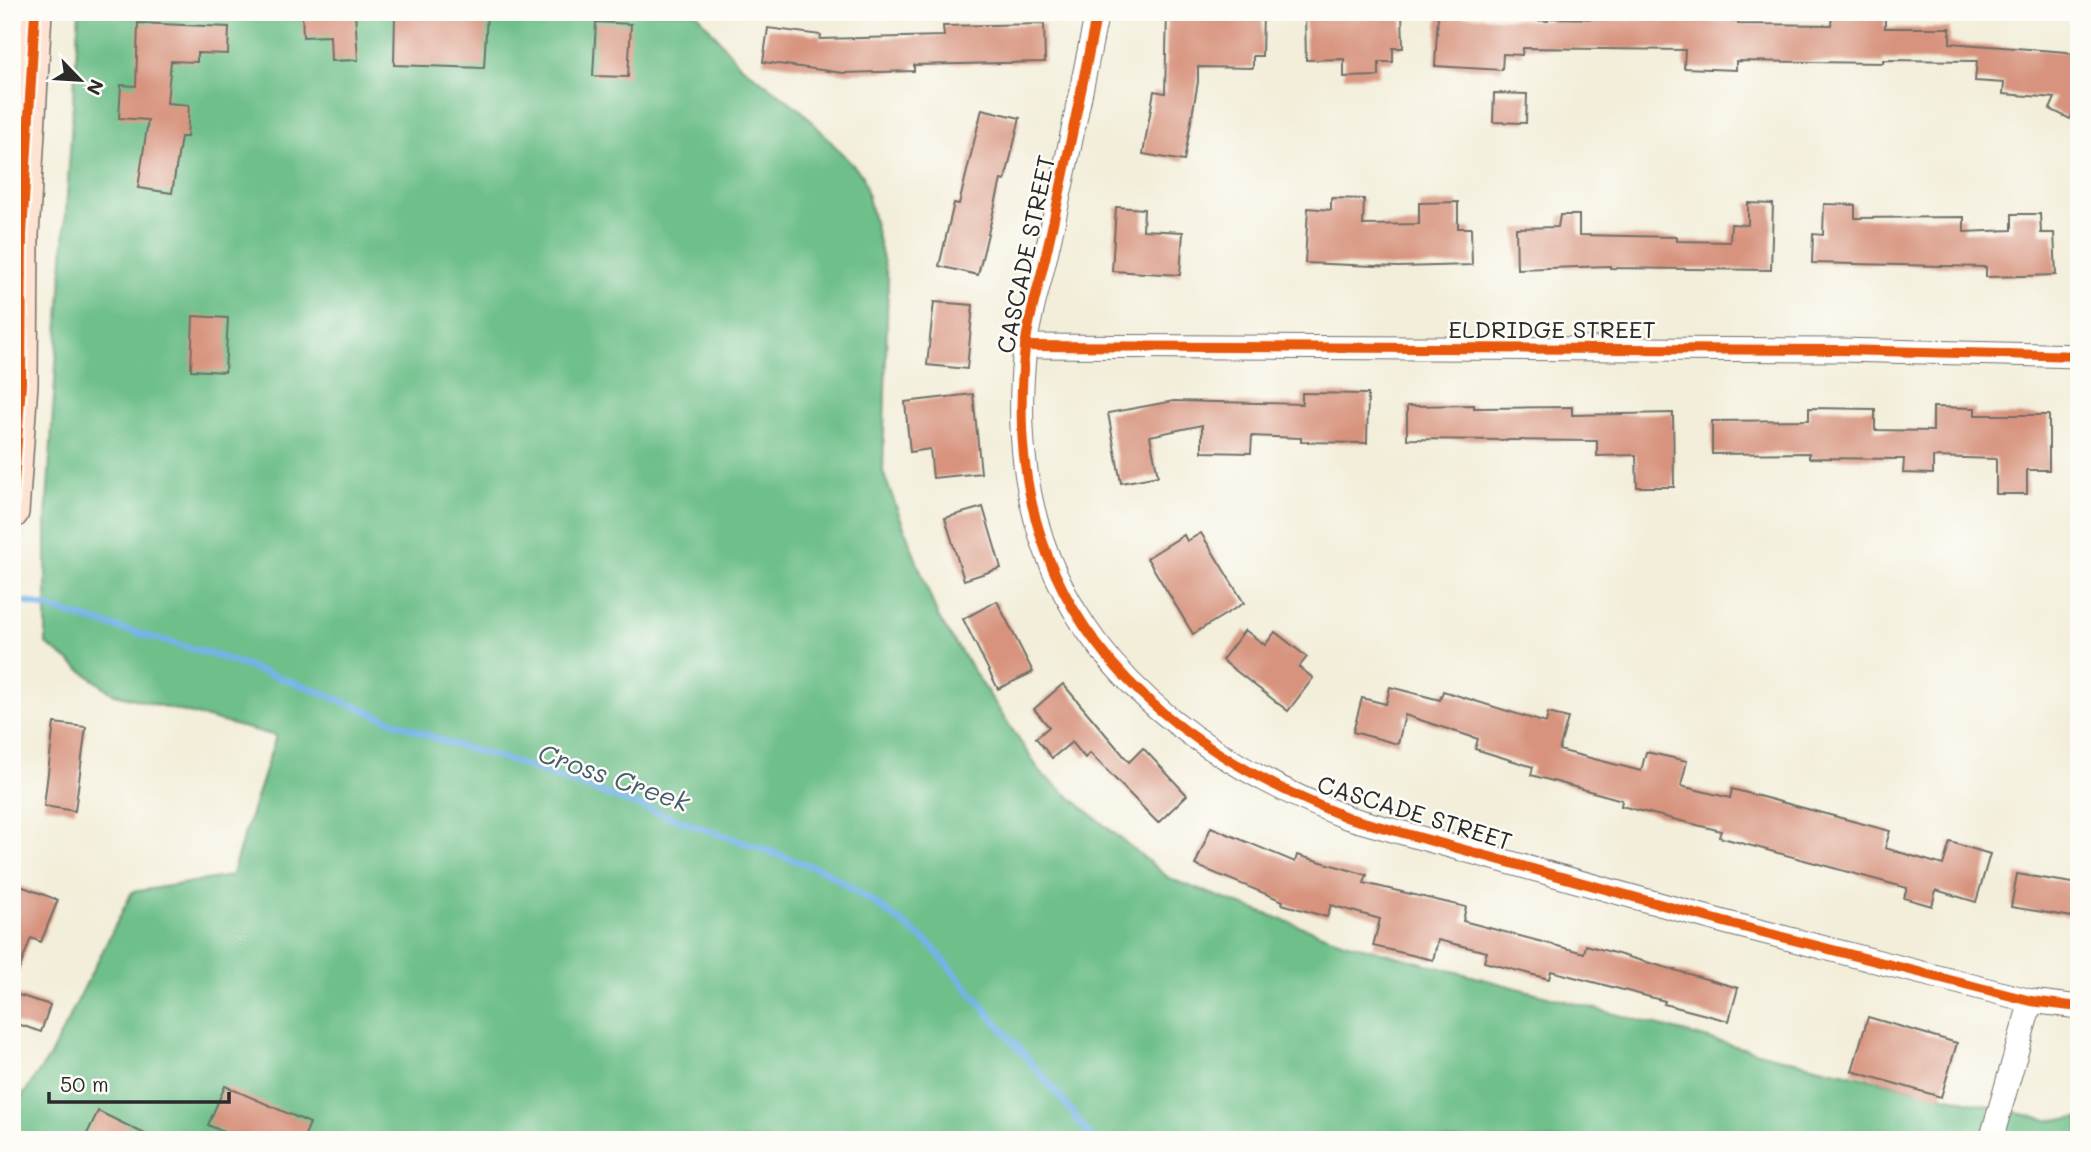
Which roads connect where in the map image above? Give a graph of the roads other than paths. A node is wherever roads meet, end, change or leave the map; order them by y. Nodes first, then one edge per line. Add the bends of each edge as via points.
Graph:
1 (35, 12) edge
2 (1097, 12) edge
3 (1025, 346) junction
4 (2079, 356) edge
5 (12, 512) edge
6 (2031, 1001) junction
7 (2079, 1007) edge
8 (1991, 1140) edge

1 - 5 street
2 - 3 street, CASCADE STREET
3 - 4 street, ELDRIDGE STREET via 1841,350
3 - 6 street, CASCADE STREET via 1022,430 1029,491 1040,539 1059,584 1083,627 1111,662 1173,722 1213,751 1255,777 1349,818
6 - 7 street, CASCADE STREET
6 - 8 street

